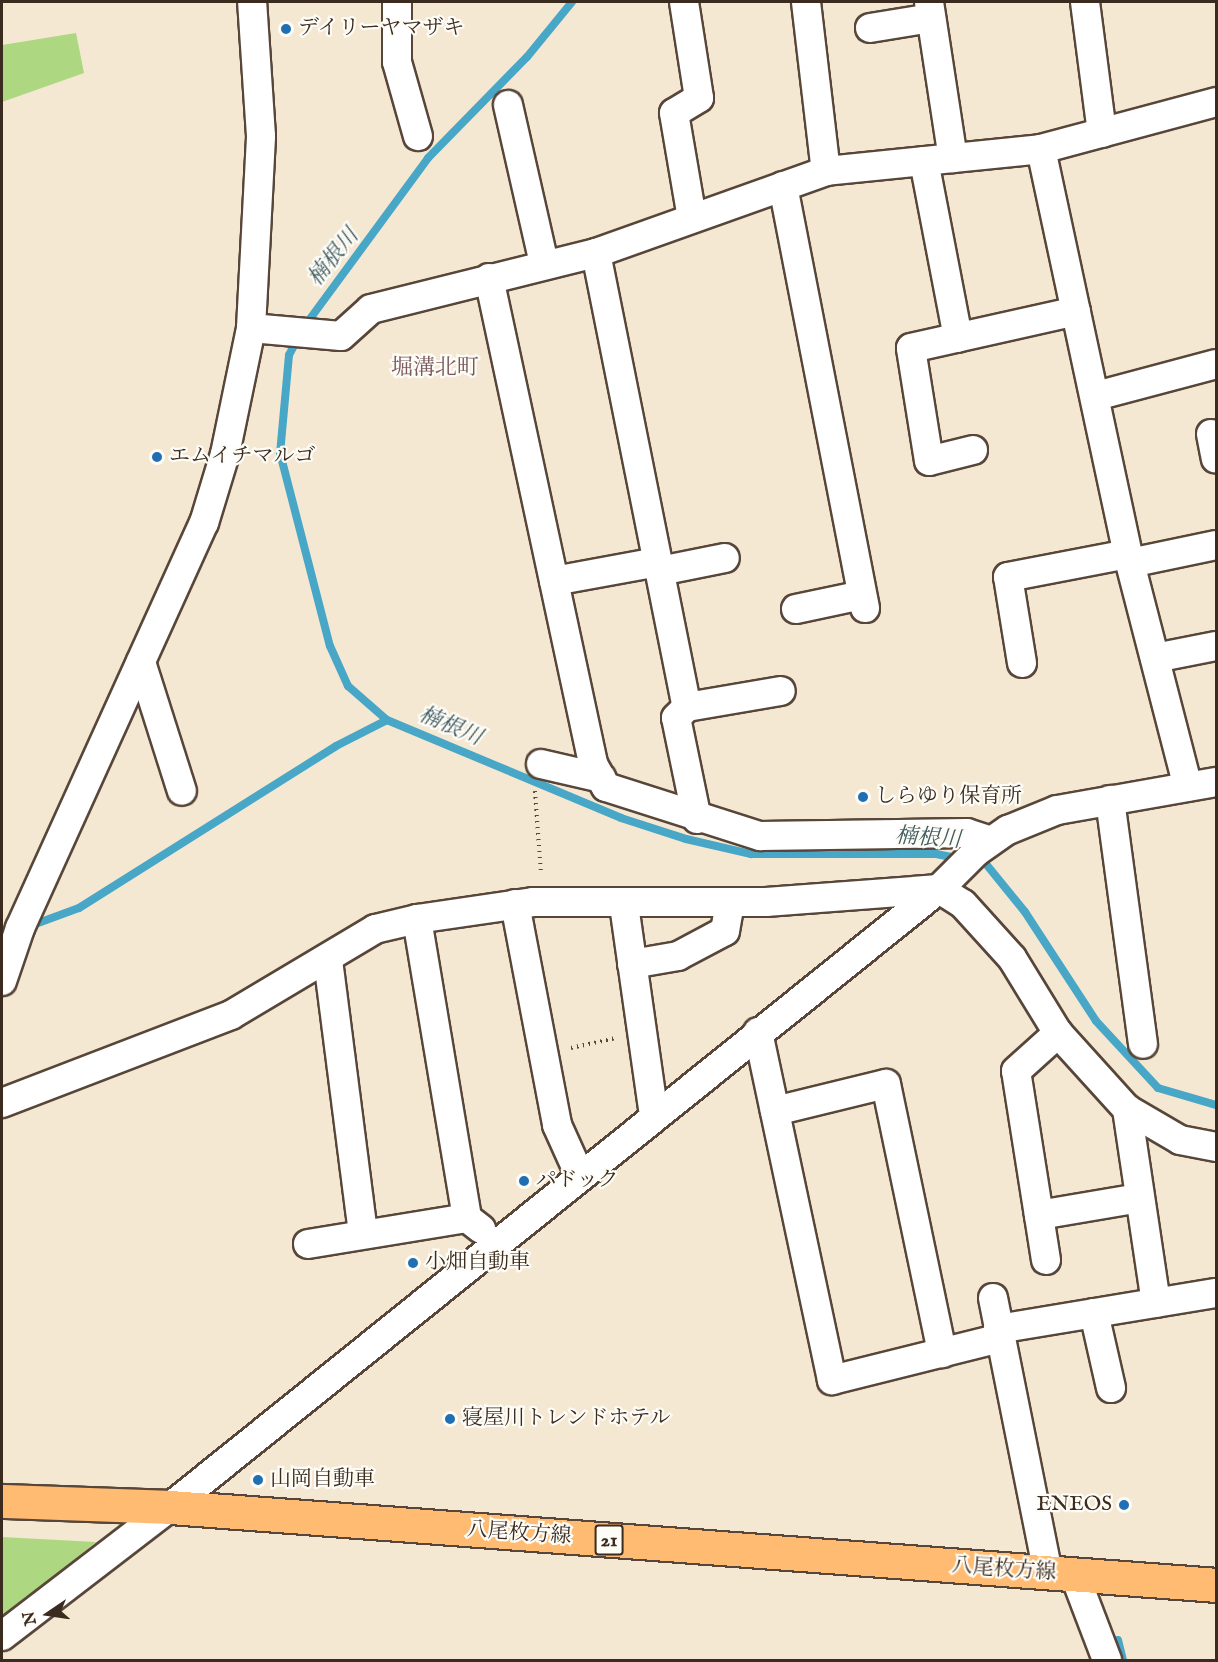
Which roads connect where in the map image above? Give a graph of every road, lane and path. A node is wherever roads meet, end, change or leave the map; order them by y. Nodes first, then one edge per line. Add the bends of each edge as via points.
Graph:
1 (252, 2) edge
2 (397, 2) edge
3 (684, 2) edge
4 (806, 2) edge
5 (1085, 2) edge
6 (930, 10) edge
7 (870, 28) dead end
8 (1216, 102) edge
9 (508, 105) dead end
10 (1102, 133) junction
11 (418, 136) dead end
12 (1041, 149) junction
13 (953, 158) junction
14 (924, 161) junction
15 (826, 171) junction
16 (783, 186) junction
17 (692, 218) junction
18 (596, 252) junction
19 (544, 264) junction
20 (489, 278) junction
21 (1076, 311) junction
22 (252, 328) junction
23 (958, 338) junction
24 (1216, 364) edge
25 (1096, 396) junction
26 (972, 450) dead end
27 (1216, 545) edge
28 (725, 558) dead end
29 (1129, 558) junction
30 (659, 566) junction
31 (554, 580) junction
32 (796, 609) dead end
33 (1216, 646) edge
34 (1155, 658) junction
35 (141, 662) junction
36 (1022, 663) dead end
37 (781, 691) dead end
38 (687, 707) junction
39 (538, 776) joint
40 (601, 778) junction
41 (1216, 782) edge
42 (1188, 787) junction
43 (182, 791) dead end
44 (1110, 800) junction
45 (698, 819) junction
46 (966, 863) junction
47 (544, 902) junction
48 (729, 903) junction
49 (515, 904) junction
50 (624, 905) junction
51 (417, 919) junction
52 (328, 960) junction
53 (633, 964) junction
54 (2, 981) edge
55 (758, 1032) junction
56 (642, 1033) junction
57 (1058, 1033) junction
58 (1143, 1044) dead end
59 (544, 1053) junction
60 (2, 1103) edge
61 (1127, 1109) junction
62 (775, 1111) junction
63 (654, 1115) junction
64 (1216, 1147) edge
65 (580, 1176) junction
66 (1140, 1198) junction
67 (1039, 1215) junction
68 (467, 1218) junction
69 (363, 1234) junction
70 (497, 1243) junction
71 (308, 1244) dead end
72 (1046, 1260) dead end
73 (1216, 1293) edge
74 (993, 1298) dead end
75 (1156, 1302) junction
76 (1094, 1313) junction
77 (999, 1333) junction
78 (942, 1353) junction
79 (1111, 1388) dead end
80 (2, 1501) edge
81 (170, 1507) junction
82 (1062, 1575) junction
83 (1216, 1585) edge
84 (2, 1636) edge
85 (1107, 1660) edge

1 - 22 street via 261,136
2 - 11 street via 397,62
3 - 17 street via 699,98 674,113
4 - 15 street
5 - 10 street
6 - 7 street
6 - 13 street
8 - 10 street
9 - 19 street
10 - 12 street
12 - 13 street
12 - 21 street
13 - 14 street
14 - 15 street
14 - 23 street
15 - 16 street
16 - 17 street
16 - 32 street via 864,601
17 - 18 street
18 - 19 street
18 - 30 street
19 - 20 street
20 - 22 street via 371,309 341,336
20 - 31 street
21 - 23 street
21 - 25 street
22 - 35 street via 204,523
23 - 26 street via 911,348 929,461
24 - 25 street
25 - 29 street
27 - 29 street
28 - 30 street
29 - 34 street
29 - 36 street via 1008,577
30 - 31 street
30 - 38 street
31 - 40 street via 593,764
33 - 34 street
34 - 42 street
35 - 43 street
35 - 54 street via 16,939
37 - 38 street
38 - 45 street via 676,718
39 - 40 street
39 - 47 path
40 - 45 street via 606,786
41 - 42 street
42 - 44 street
44 - 46 street via 1057,810
44 - 58 street
45 - 46 street via 760,836 967,832
46 - 48 street
46 - 55 street
46 - 57 street via 963,904 1012,958
47 - 49 street
47 - 50 street
48 - 50 street
48 - 53 street via 725,931 678,956
49 - 51 street
49 - 59 street
50 - 53 street
51 - 52 street via 375,929
51 - 68 street
52 - 60 street via 231,1015 43,1083
52 - 69 street
53 - 56 street
55 - 62 street
55 - 63 street
56 - 59 path
56 - 63 street
57 - 61 street
57 - 67 street via 1016,1071
59 - 65 street via 557,1125
61 - 64 street via 1180,1140
61 - 66 street
62 - 78 street via 832,1380
62 - 78 street via 886,1084
63 - 65 street
65 - 70 street
66 - 67 street
66 - 75 street
67 - 72 street
68 - 69 street
68 - 70 street
69 - 71 street
70 - 81 street
73 - 75 street
74 - 77 street
75 - 76 street
76 - 77 street
76 - 79 street
77 - 78 street
77 - 82 street
80 - 81 main road, 八尾枚方線 / 21
81 - 82 main road, 八尾枚方線 / 21
81 - 84 street
82 - 83 main road, 八尾枚方線 / 21
82 - 85 street

